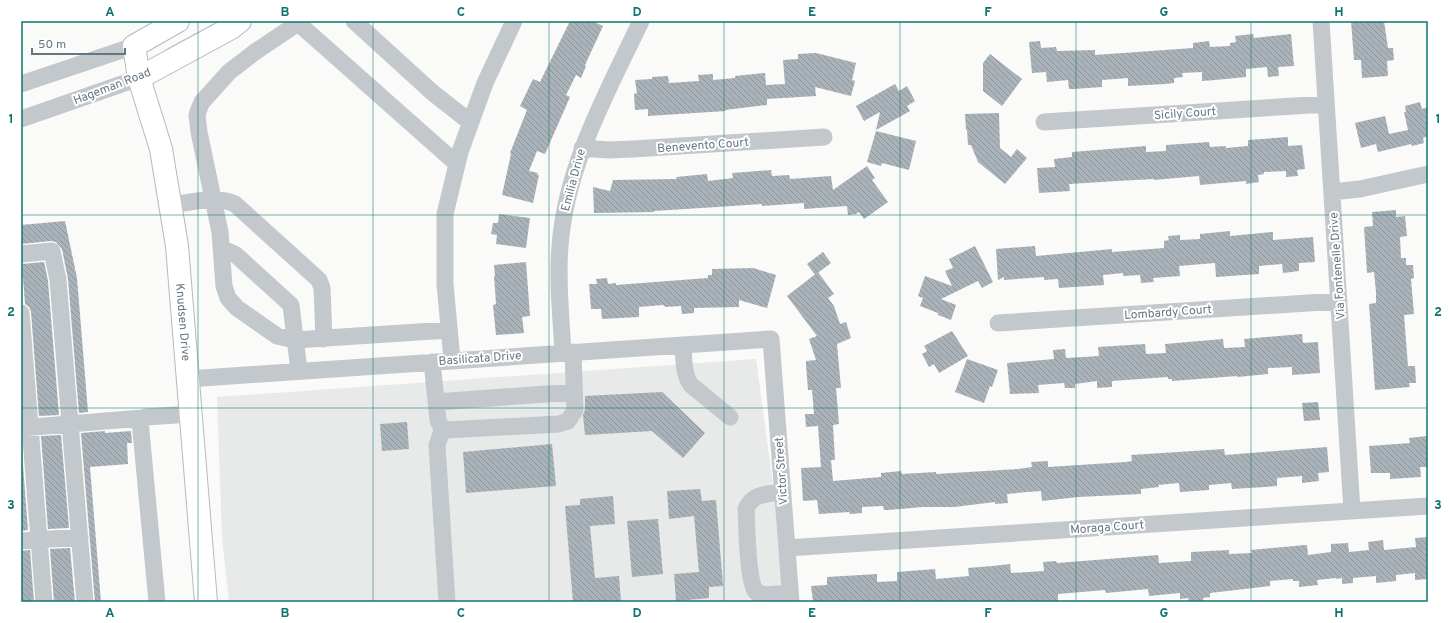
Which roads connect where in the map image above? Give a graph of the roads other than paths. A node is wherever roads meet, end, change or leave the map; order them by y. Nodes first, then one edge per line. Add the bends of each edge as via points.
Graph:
1 (178, 21) edge
2 (240, 21) edge
3 (354, 21) edge
4 (514, 21) edge
5 (641, 21) edge
6 (1321, 21) edge
7 (299, 22) edge
8 (134, 46) junction
9 (139, 78) junction
10 (21, 84) edge
11 (1326, 104) junction
12 (21, 119) edge
13 (470, 122) junction
14 (1044, 122) dead end
15 (824, 137) dead end
16 (582, 148) junction
17 (457, 164) junction
18 (1428, 174) edge
19 (1332, 192) junction
20 (213, 200) junction
21 (170, 205) junction
22 (221, 248) junction
23 (21, 254) edge
24 (1339, 301) junction
25 (21, 313) edge
26 (998, 323) dead end
27 (449, 330) junction
28 (324, 339) junction
29 (771, 339) joint
30 (295, 340) junction
31 (683, 345) junction
32 (568, 352) junction
33 (452, 360) junction
34 (432, 362) junction
35 (299, 371) junction
36 (188, 379) junction
37 (574, 392) junction
38 (436, 402) junction
39 (191, 414) junction
40 (142, 418) junction
41 (730, 418) dead end
42 (70, 424) junction
43 (26, 427) edge
44 (443, 428) junction
45 (782, 492) junction
46 (1428, 506) edge
47 (1352, 511) junction
48 (80, 537) junction
49 (39, 540) junction
50 (21, 541) edge
51 (787, 548) junction
52 (790, 597) edge
53 (44, 602) edge
54 (85, 602) edge
55 (157, 602) edge
56 (206, 602) edge
57 (447, 602) edge

1 - 8 main road
2 - 9 main road, Hageman Road
3 - 13 street via 433,93
4 - 13 street
5 - 16 street, Emilia Drive
6 - 11 street, Via Fontenelle Drive
7 - 17 street
7 - 20 street via 229,72 202,102 197,115
8 - 9 main road, Knudsen Drive
8 - 10 street
9 - 12 street, Hageman Road
9 - 21 main road, Knudsen Drive via 161,149
11 - 14 street, Sicily Court
11 - 19 street, Via Fontenelle Drive
13 - 17 street
15 - 16 street, Benevento Court via 633,149
16 - 32 street, Emilia Drive via 564,211 560,246 559,282
17 - 27 street via 445,214 445,284
18 - 19 street via 1360,189
19 - 24 street, Via Fontenelle Drive
20 - 21 street
20 - 22 street
20 - 28 street via 226,200 235,204 319,280 322,288
21 - 36 main road, Knudsen Drive via 177,246
22 - 30 street via 236,255 288,302 292,310
22 - 30 street via 224,286 228,298 237,308 277,336
23 - 42 street via 52,251 58,280
24 - 26 street, Lombardy Court
24 - 47 street, Via Fontenelle Drive
25 - 43 street
27 - 28 street
27 - 33 street
28 - 30 street
29 - 31 street, Basilicata Drive
29 - 45 street, Victor Street
30 - 35 street
31 - 32 street, Basilicata Drive
31 - 41 street via 685,373 691,385
32 - 33 street, Basilicata Drive
32 - 37 street, Emilia Drive
33 - 34 street, Basilicata Drive
34 - 35 street, Basilicata Drive
34 - 38 street
35 - 36 street, Basilicata Drive
36 - 39 main road, Knudsen Drive
37 - 38 street
37 - 44 street, Emilia Drive via 574,413 568,421 559,424 449,431
38 - 44 street via 438,420
39 - 40 street
39 - 56 main road, Knudsen Drive
40 - 42 street
40 - 55 street via 140,424
42 - 43 street
42 - 48 street
43 - 49 street
44 - 57 street via 437,445
45 - 51 street, Victor Street
45 - 52 street via 759,495 753,498 746,509 752,585 756,592 765,595
46 - 47 street, Moraga Court
47 - 51 street, Moraga Court
48 - 49 street
48 - 54 street
49 - 50 street
49 - 53 street
51 - 52 street, Victor Street

